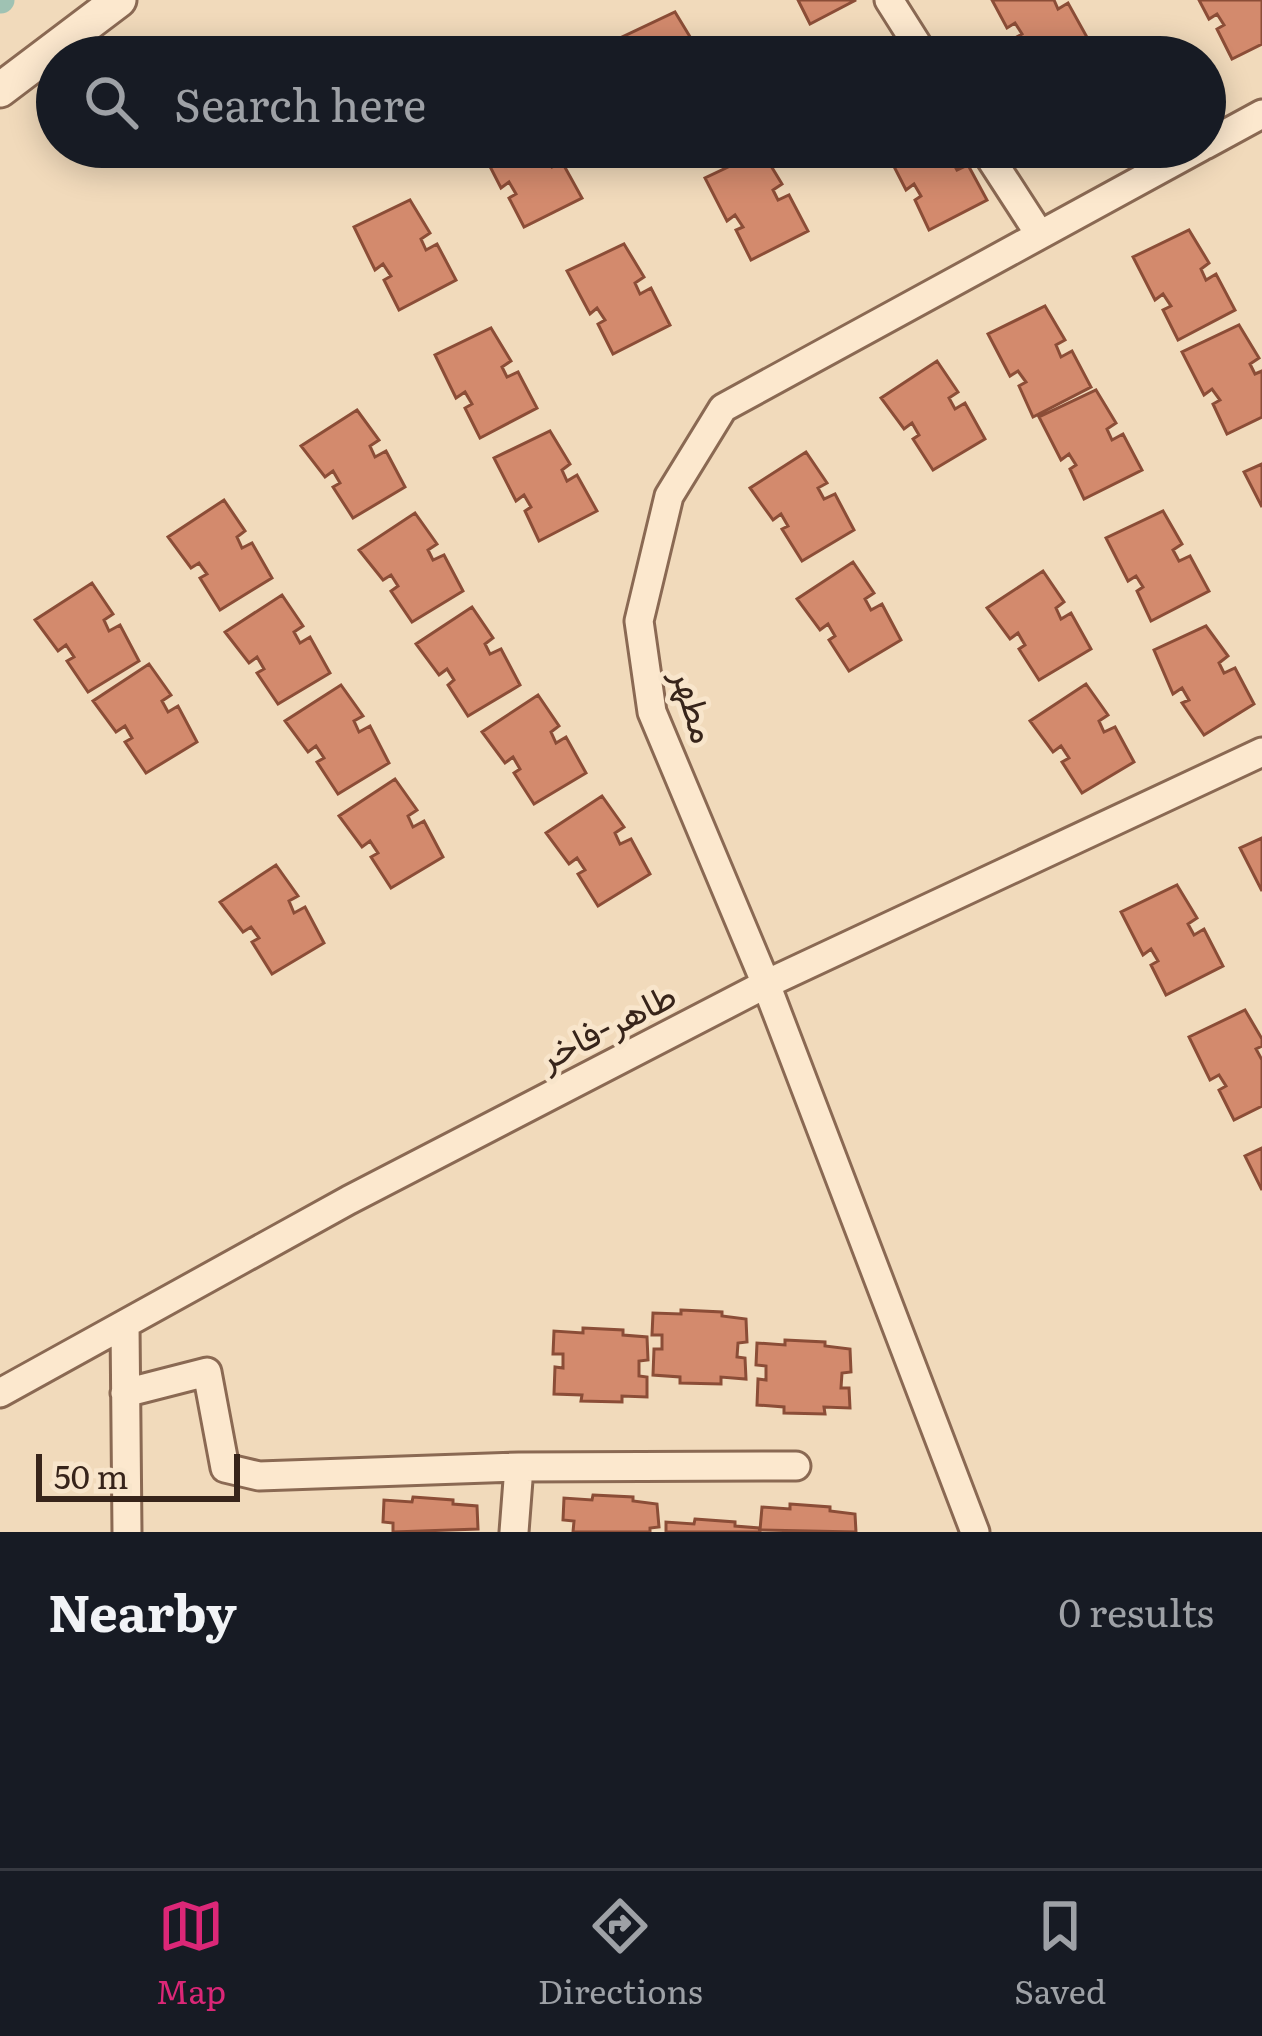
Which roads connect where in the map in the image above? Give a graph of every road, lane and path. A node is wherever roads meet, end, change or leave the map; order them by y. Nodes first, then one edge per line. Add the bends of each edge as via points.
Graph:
1 (119, 0) edge
2 (889, 0) edge
3 (71, 36) edge
4 (912, 36) edge
5 (36, 63) edge
6 (0, 90) edge
7 (1262, 114) edge
8 (1226, 134) edge
9 (997, 168) edge
10 (1163, 168) edge
11 (1040, 235) junction
12 (1262, 752) edge
13 (766, 984) junction
14 (125, 1324) junction
15 (0, 1393) edge
16 (125, 1393) junction
17 (796, 1466) dead end
18 (519, 1467) junction
19 (127, 1532) edge
20 (514, 1532) edge
21 (975, 1532) edge

1 - 3 street
2 - 4 street
5 - 6 street
7 - 8 street, مطهر
9 - 11 street
10 - 11 street, مطهر
11 - 13 street, مطهر via 723,408 669,496 639,621 652,712
12 - 13 street, طاهر-فاخر
13 - 14 street, طاهر-فاخر
13 - 21 street, مطهر
14 - 15 street, طاهر-فاخر
14 - 16 street
16 - 18 street via 207,1372 225,1468 259,1476
16 - 19 street
17 - 18 street
18 - 20 street

